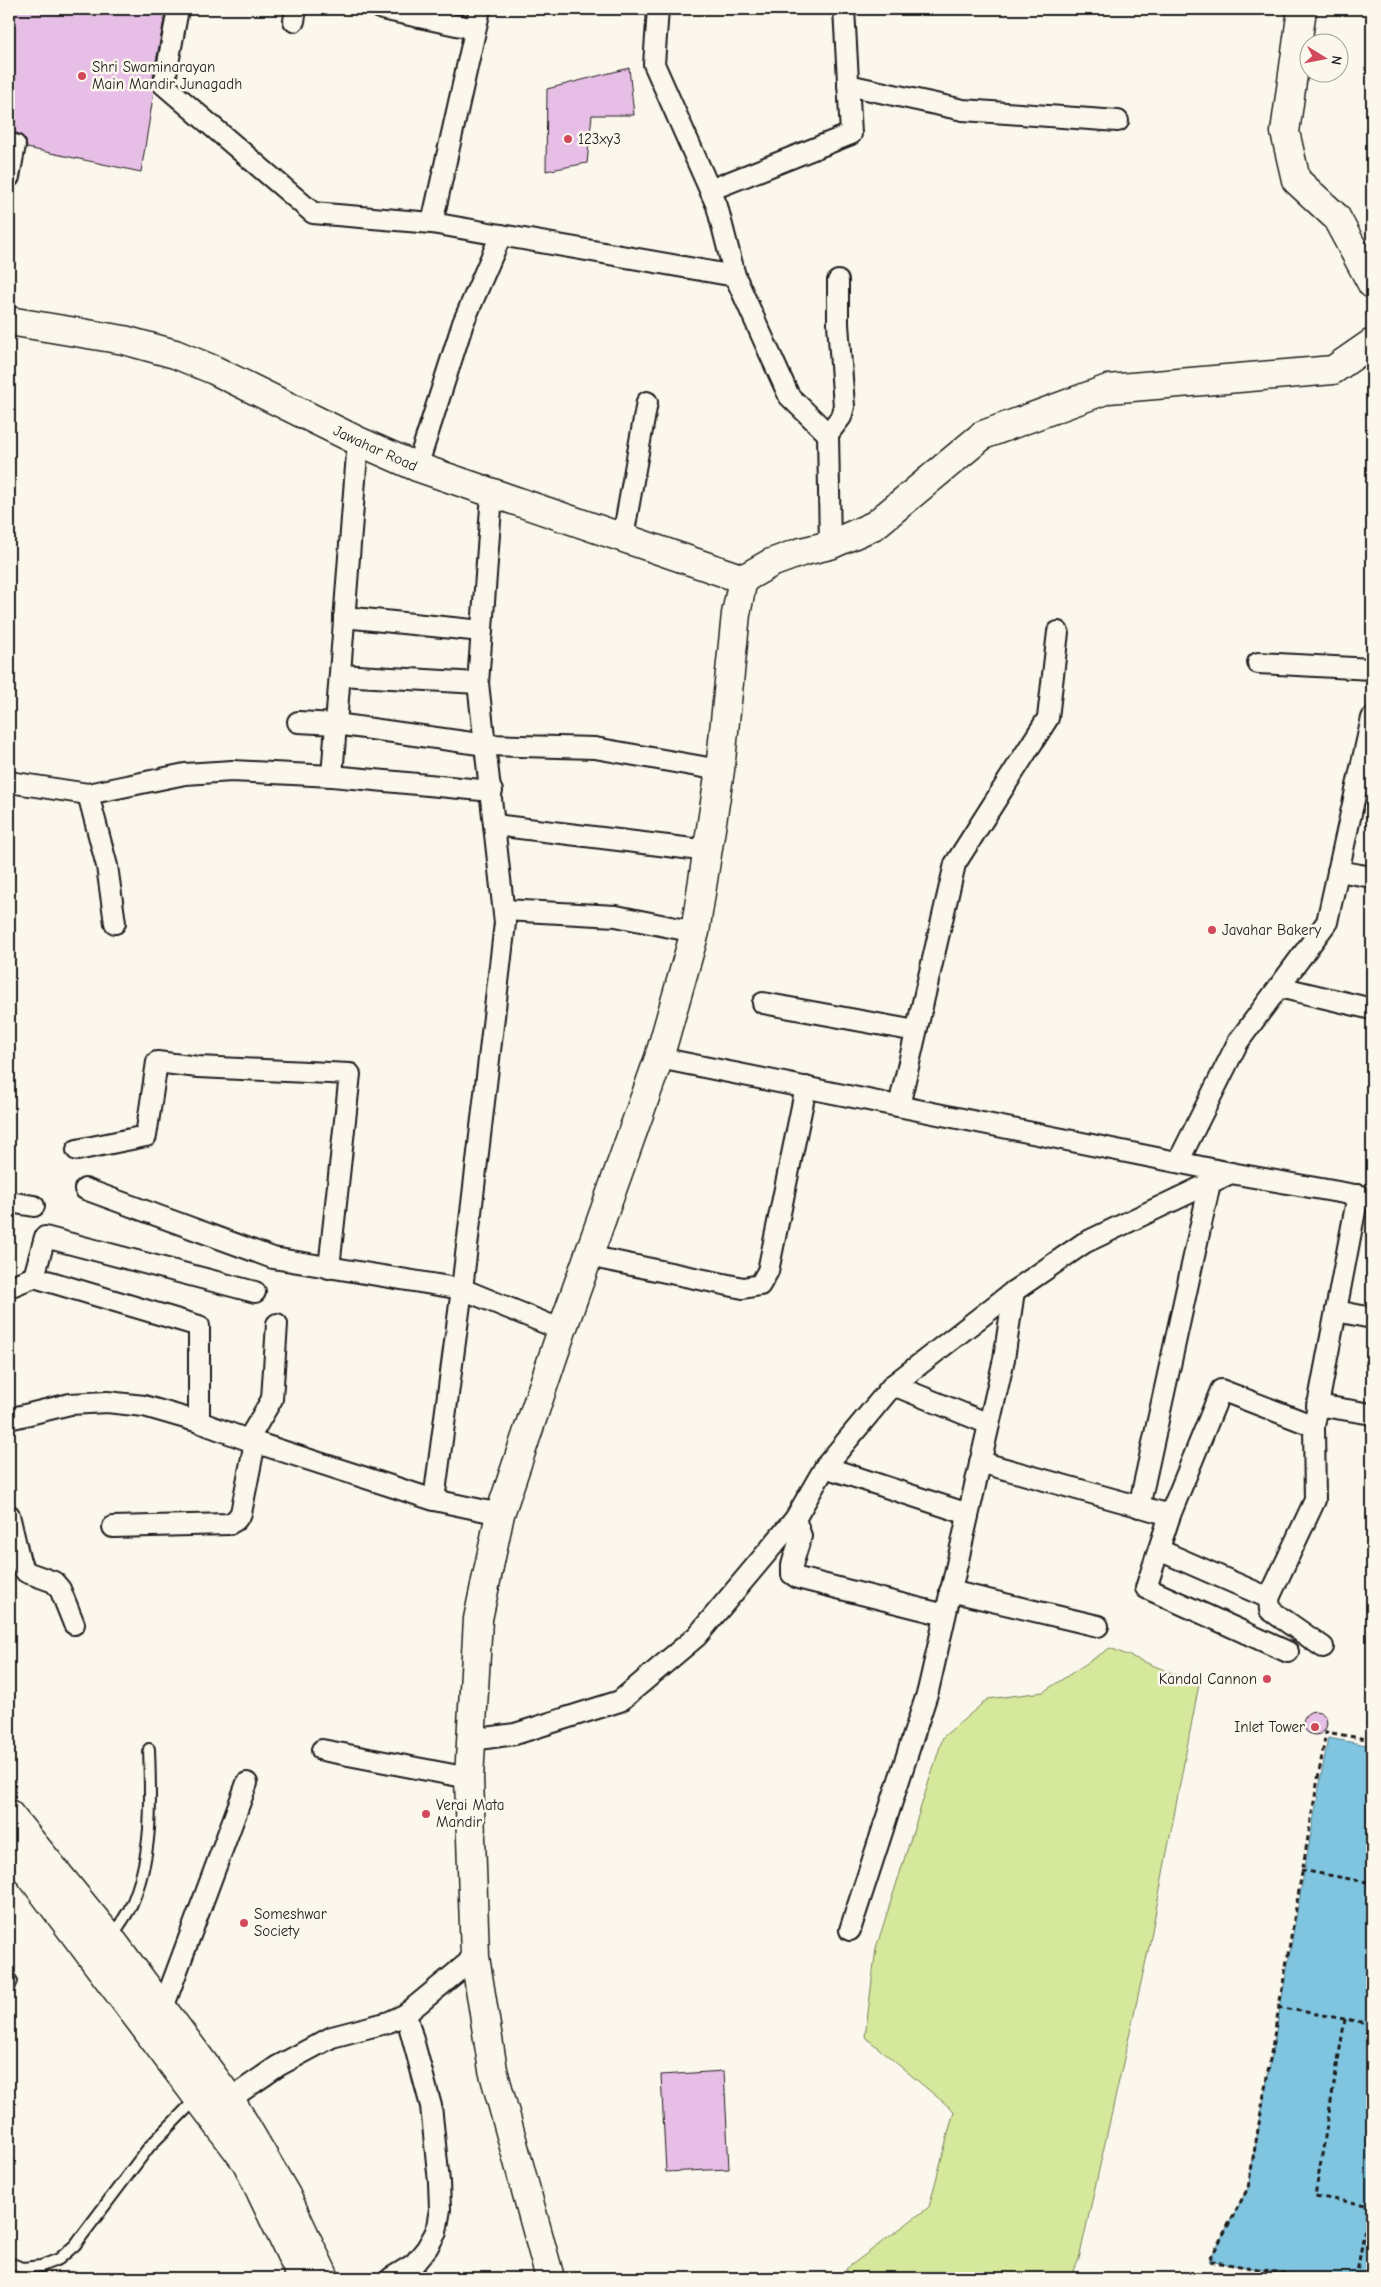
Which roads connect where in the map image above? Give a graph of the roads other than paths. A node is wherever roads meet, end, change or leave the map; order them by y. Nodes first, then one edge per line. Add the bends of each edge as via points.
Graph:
1 (178, 9) edge
2 (382, 9) edge
3 (480, 9) edge
4 (658, 9) edge
5 (844, 9) edge
6 (1302, 9) edge
7 (475, 29) junction
8 (848, 85) junction
9 (1118, 121) dead end
10 (15, 145) dead end
11 (9, 177) edge
12 (710, 190) junction
13 (432, 223) junction
14 (501, 235) junction
15 (735, 276) junction
16 (838, 281) dead end
17 (1372, 284) edge
18 (9, 321) edge
19 (1372, 343) edge
20 (647, 402) dead end
21 (828, 434) junction
22 (358, 441) junction
23 (417, 467) junction
24 (492, 494) junction
25 (623, 537) junction
26 (830, 545) junction
27 (743, 579) junction
28 (344, 617) junction
29 (482, 631) junction
30 (1058, 632) dead end
31 (1258, 663) dead end
32 (1372, 669) edge
33 (340, 676) junction
34 (478, 683) junction
35 (1372, 718) edge
36 (298, 722) dead end
37 (336, 724) junction
38 (486, 745) junction
39 (720, 770) junction
40 (332, 776) junction
41 (9, 782) edge
42 (492, 791) junction
43 (88, 794) junction
44 (495, 825) junction
45 (709, 851) junction
46 (1338, 871) junction
47 (1372, 877) edge
48 (504, 910) junction
49 (115, 923) dead end
50 (695, 932) junction
51 (1279, 987) junction
52 (763, 1003) dead end
53 (1372, 1009) edge
54 (916, 1031) junction
55 (660, 1058) junction
56 (806, 1087) junction
57 (898, 1106) junction
58 (78, 1150) dead end
59 (1178, 1162) junction
60 (1231, 1173) junction
61 (1210, 1183) junction
62 (85, 1189) dead end
63 (1365, 1196) edge
64 (9, 1202) edge
65 (34, 1206) dead end
66 (588, 1256) junction
67 (330, 1268) junction
68 (34, 1277) junction
69 (9, 1287) edge
70 (462, 1289) junction
71 (1014, 1291) junction
72 (255, 1292) dead end
73 (1336, 1311) junction
74 (1372, 1318) edge
75 (276, 1324) dead end
76 (562, 1330) junction
77 (893, 1385) junction
78 (1317, 1405) junction
79 (1372, 1414) edge
80 (9, 1419) edge
81 (199, 1422) junction
82 (989, 1424) junction
83 (1314, 1426) junction
84 (251, 1441) junction
85 (980, 1462) junction
86 (824, 1467) junction
87 (434, 1500) junction
88 (1139, 1507) junction
89 (500, 1514) junction
90 (968, 1514) junction
91 (9, 1515) edge
92 (1170, 1515) junction
93 (795, 1519) junction
94 (113, 1526) dead end
95 (1159, 1550) junction
96 (950, 1592) junction
97 (1269, 1598) junction
98 (945, 1615) junction
99 (74, 1624) dead end
100 (1098, 1626) dead end
101 (1323, 1648) dead end
102 (1288, 1652) dead end
103 (472, 1740) junction
104 (149, 1749) dead end
105 (322, 1750) dead end
106 (469, 1778) junction
107 (247, 1783) dead end
108 (9, 1814) edge
109 (9, 1847) edge
110 (850, 1930) dead end
111 (110, 1939) junction
112 (475, 1957) junction
113 (163, 2008) junction
114 (406, 2014) junction
115 (198, 2096) junction
116 (230, 2099) junction
117 (255, 2159) junction
118 (9, 2262) edge
119 (302, 2278) edge
120 (325, 2278) edge
121 (391, 2278) edge
122 (550, 2278) edge

1 - 13 street via 164,84 313,213
2 - 7 street
3 - 7 street
4 - 12 street via 654,64
5 - 8 street
6 - 17 street via 1285,132 1296,180 1336,217
7 - 13 street
8 - 9 street via 963,110
8 - 12 street via 851,134
10 - 11 street
12 - 15 street
13 - 14 street
14 - 15 street
14 - 23 street via 460,330
15 - 21 street via 789,396
16 - 21 street via 841,377 845,394 841,417
18 - 22 street, Jawahar Road via 124,340 175,354
19 - 26 street via 1333,370 1108,389 983,435 875,525
20 - 25 street
21 - 26 street
22 - 23 street, Jawahar Road
22 - 28 street
23 - 24 street, Jawahar Road
24 - 25 street, Jawahar Road
24 - 29 street
25 - 27 street, Jawahar Road
26 - 27 street via 770,563
27 - 39 street via 736,614
28 - 29 street
28 - 33 street
29 - 34 street
30 - 54 street via 1048,718 955,864
31 - 32 street
33 - 34 street
33 - 37 street
34 - 38 street
35 - 46 street
36 - 37 street
37 - 38 street
37 - 40 street
38 - 39 street via 595,748
38 - 42 street
39 - 45 street
40 - 42 street
40 - 43 street via 232,771 185,774
41 - 43 street
42 - 44 street
43 - 49 street via 107,866
44 - 45 street
44 - 48 street
45 - 50 street
46 - 47 street
46 - 51 street via 1327,922
48 - 50 street via 616,916
48 - 70 street
50 - 55 street
51 - 53 street
51 - 59 street via 1238,1042
52 - 54 street
54 - 57 street
55 - 56 street
55 - 66 street
56 - 57 street
56 - 66 street via 768,1271 760,1285 743,1288
57 - 59 street
58 - 67 street via 146,1136 157,1062 350,1074
59 - 60 street
60 - 61 street
60 - 63 street
61 - 71 street via 1084,1243
61 - 88 street
62 - 67 street via 273,1258
63 - 73 street
64 - 65 street
66 - 76 street
67 - 70 street
68 - 69 street
68 - 72 street via 45,1237
68 - 81 street via 199,1326
70 - 76 street
70 - 87 street
71 - 77 street
71 - 82 street via 1004,1359
73 - 74 street
73 - 78 street
75 - 84 street via 272,1399
76 - 89 street
77 - 82 street
77 - 86 street
78 - 79 street
78 - 83 street
80 - 81 street via 70,1404 107,1402 144,1406
81 - 84 street
82 - 85 street
83 - 92 street via 1221,1390
83 - 97 street via 1316,1500
84 - 87 street
84 - 94 street via 236,1520 229,1524
85 - 88 street
85 - 90 street
86 - 90 street
86 - 93 street
87 - 89 street
88 - 92 street
89 - 103 street via 478,1619
90 - 96 street
91 - 99 street via 20,1562 26,1572 54,1582
92 - 95 street
93 - 98 street via 801,1536 792,1574 798,1578
93 - 103 street via 697,1636 620,1701 515,1734
95 - 97 street
95 - 102 street via 1146,1588
96 - 98 street
96 - 100 street
97 - 101 street via 1270,1610
98 - 110 street via 928,1691
103 - 106 street
104 - 111 lane via 151,1796 144,1862 129,1910
105 - 106 street
106 - 112 street
107 - 113 street
108 - 111 street
109 - 115 street
111 - 113 street
112 - 114 street
112 - 122 street via 493,2070
113 - 116 street
114 - 116 street via 389,2022 332,2037 278,2066
114 - 121 street via 432,2106 440,2209 436,2232 427,2248 414,2264
115 - 117 street
115 - 118 lane via 149,2147 75,2245 41,2266 23,2268
116 - 117 street
117 - 119 street
117 - 120 street via 286,2195

